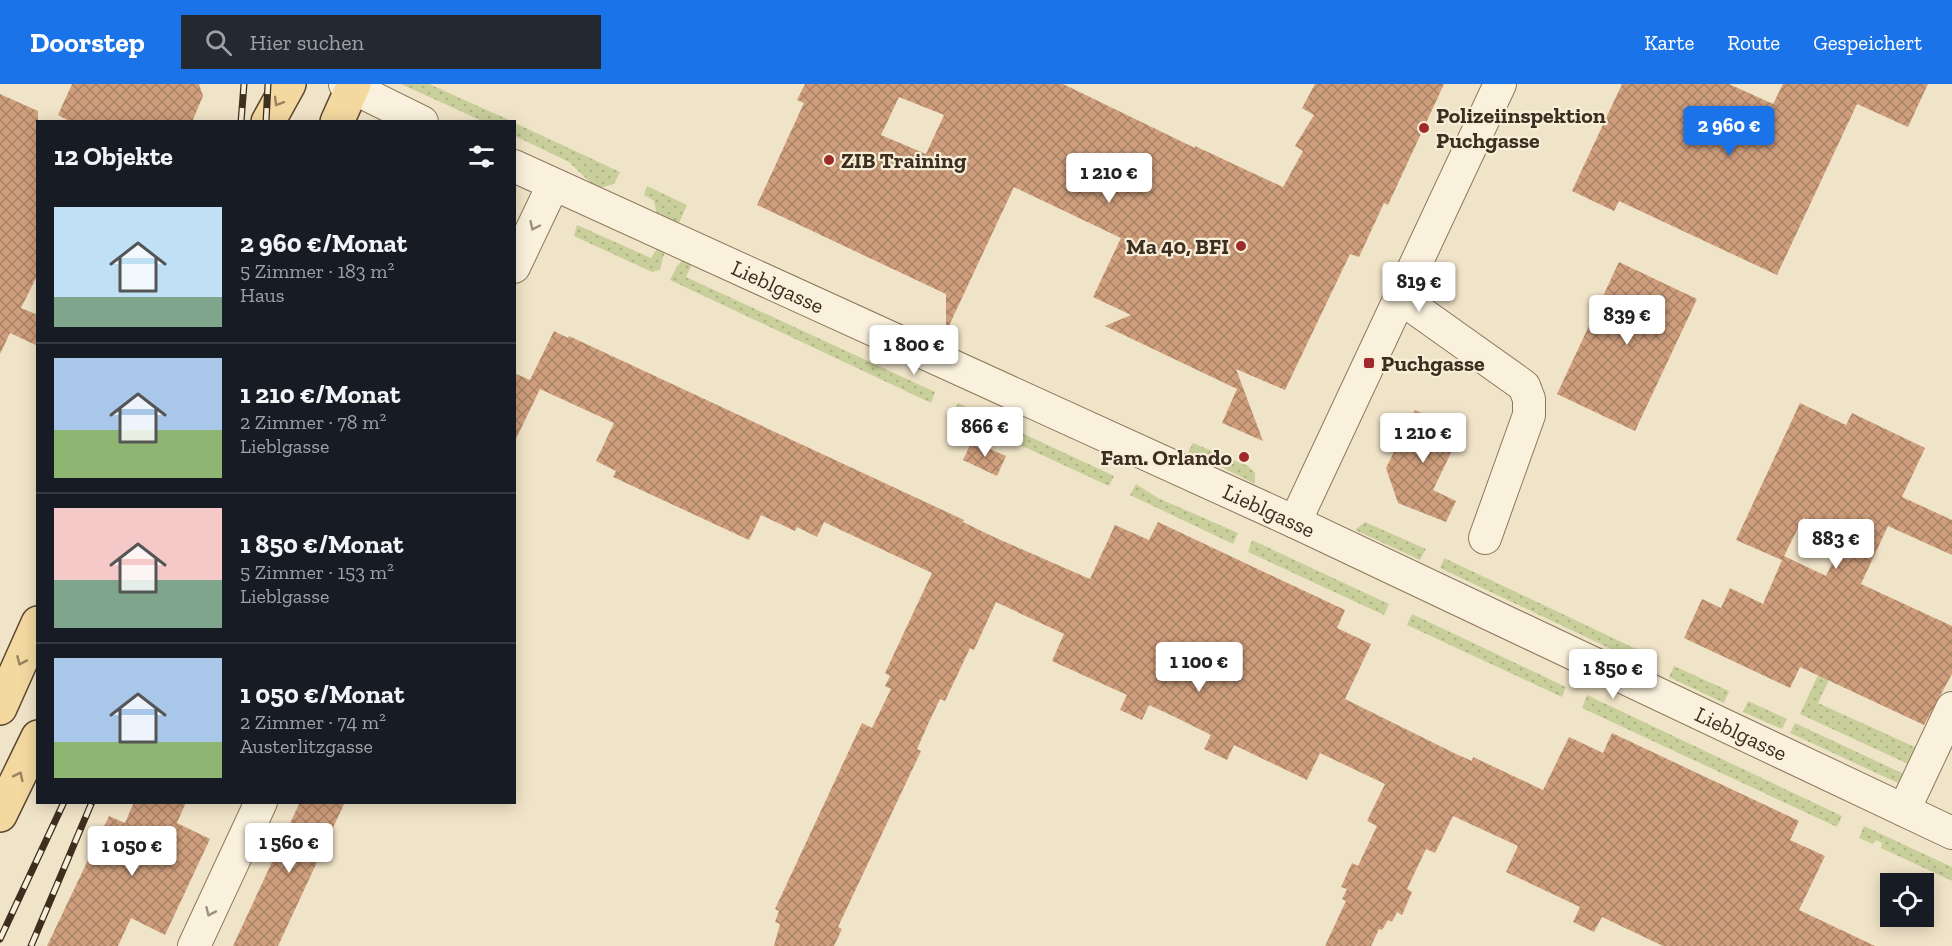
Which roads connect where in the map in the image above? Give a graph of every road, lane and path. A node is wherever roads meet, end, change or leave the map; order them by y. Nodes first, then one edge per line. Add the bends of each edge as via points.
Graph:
1 (289, 84) edge
2 (1500, 84) edge
3 (351, 85) edge
4 (269, 120) edge
5 (338, 120) edge
6 (418, 120) edge
7 (516, 167) edge
8 (553, 185) junction
9 (516, 263) edge
10 (1399, 297) junction
11 (1295, 522) junction
12 (1485, 538) dead end
13 (36, 627) edge
14 (2, 703) edge
15 (1952, 708) edge
16 (36, 741) edge
17 (260, 804) edge
18 (1904, 810) junction
19 (0, 815) edge
20 (1952, 833) edge
21 (194, 946) edge

1 -> 4 main road
2 - 10 street
3 - 5 main road
3 - 6 street
7 - 8 street, Lieblgasse
8 -> 9 street
8 - 11 street, Lieblgasse
10 - 11 street
10 - 12 street via 1524,386 1530,399 1530,416
11 - 18 street, Lieblgasse
13 -> 14 main road
15 - 18 street
19 -> 16 main road
17 -> 21 street
18 - 20 street, Lieblgasse

